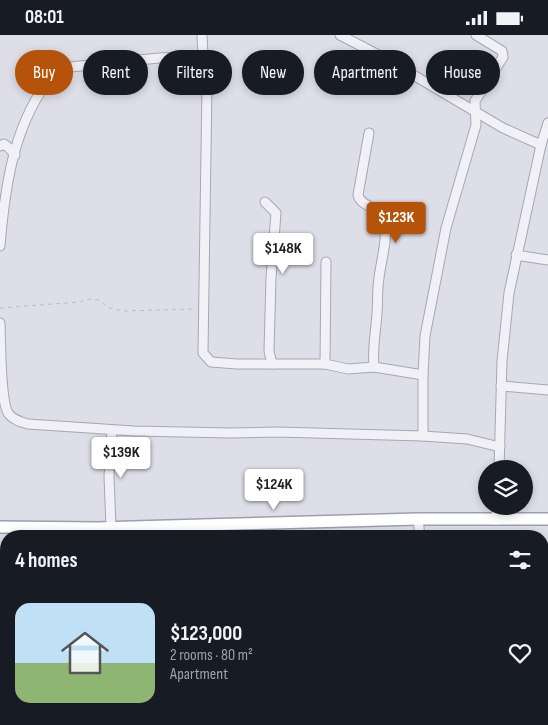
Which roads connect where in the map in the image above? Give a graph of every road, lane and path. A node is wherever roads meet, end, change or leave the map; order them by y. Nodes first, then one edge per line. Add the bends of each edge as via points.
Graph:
1 (202, 35) edge
2 (340, 35) edge
3 (476, 35) edge
4 (203, 50) edge
5 (158, 58) edge
6 (207, 95) edge
7 (475, 112) junction
8 (548, 123) edge
9 (369, 133) dead end
10 (541, 145) junction
11 (0, 146) edge
12 (15, 155) junction
13 (265, 202) dead end
14 (0, 246) edge
15 (516, 255) junction
16 (548, 260) edge
17 (326, 262) dead end
18 (0, 308) edge
19 (204, 309) junction
20 (0, 323) edge
21 (272, 364) junction
22 (325, 364) junction
23 (374, 367) junction
24 (423, 375) junction
25 (501, 386) junction
26 (548, 390) edge
27 (112, 431) junction
28 (423, 436) junction
29 (500, 447) junction
30 (500, 460) edge
31 (496, 515) edge
32 (418, 519) junction
33 (548, 519) edge
34 (496, 520) junction
35 (0, 527) edge
36 (111, 527) junction
37 (58, 530) edge
38 (103, 530) edge
39 (419, 530) edge

1 - 4 street
2 - 7 street
3 - 7 street via 503,57 475,101
5 - 12 street via 61,69 50,78 32,107
6 - 19 street
7 - 10 street
7 - 24 street via 476,125 446,228 425,336
8 - 10 street
9 - 23 street via 358,195 363,203 385,218
10 - 15 street
11 - 12 street via 4,145
12 - 14 street via 7,185
13 - 21 street via 276,213 269,351
15 - 16 street
15 - 25 street via 509,293
17 - 22 street
18 - 19 path via 90,299 124,311
19 - 21 street via 203,353 211,362
20 - 27 street via 3,402 9,415 28,424
21 - 22 street
22 - 23 street via 348,369
23 - 24 street
24 - 28 street
25 - 26 street
25 - 29 street
27 - 28 street
27 - 36 street via 109,477
28 - 29 street via 467,439
29 - 30 street
31 - 34 street
32 - 34 main road
32 - 36 main road
32 - 39 street
33 - 34 main road
35 - 37 main road
36 - 38 main road

